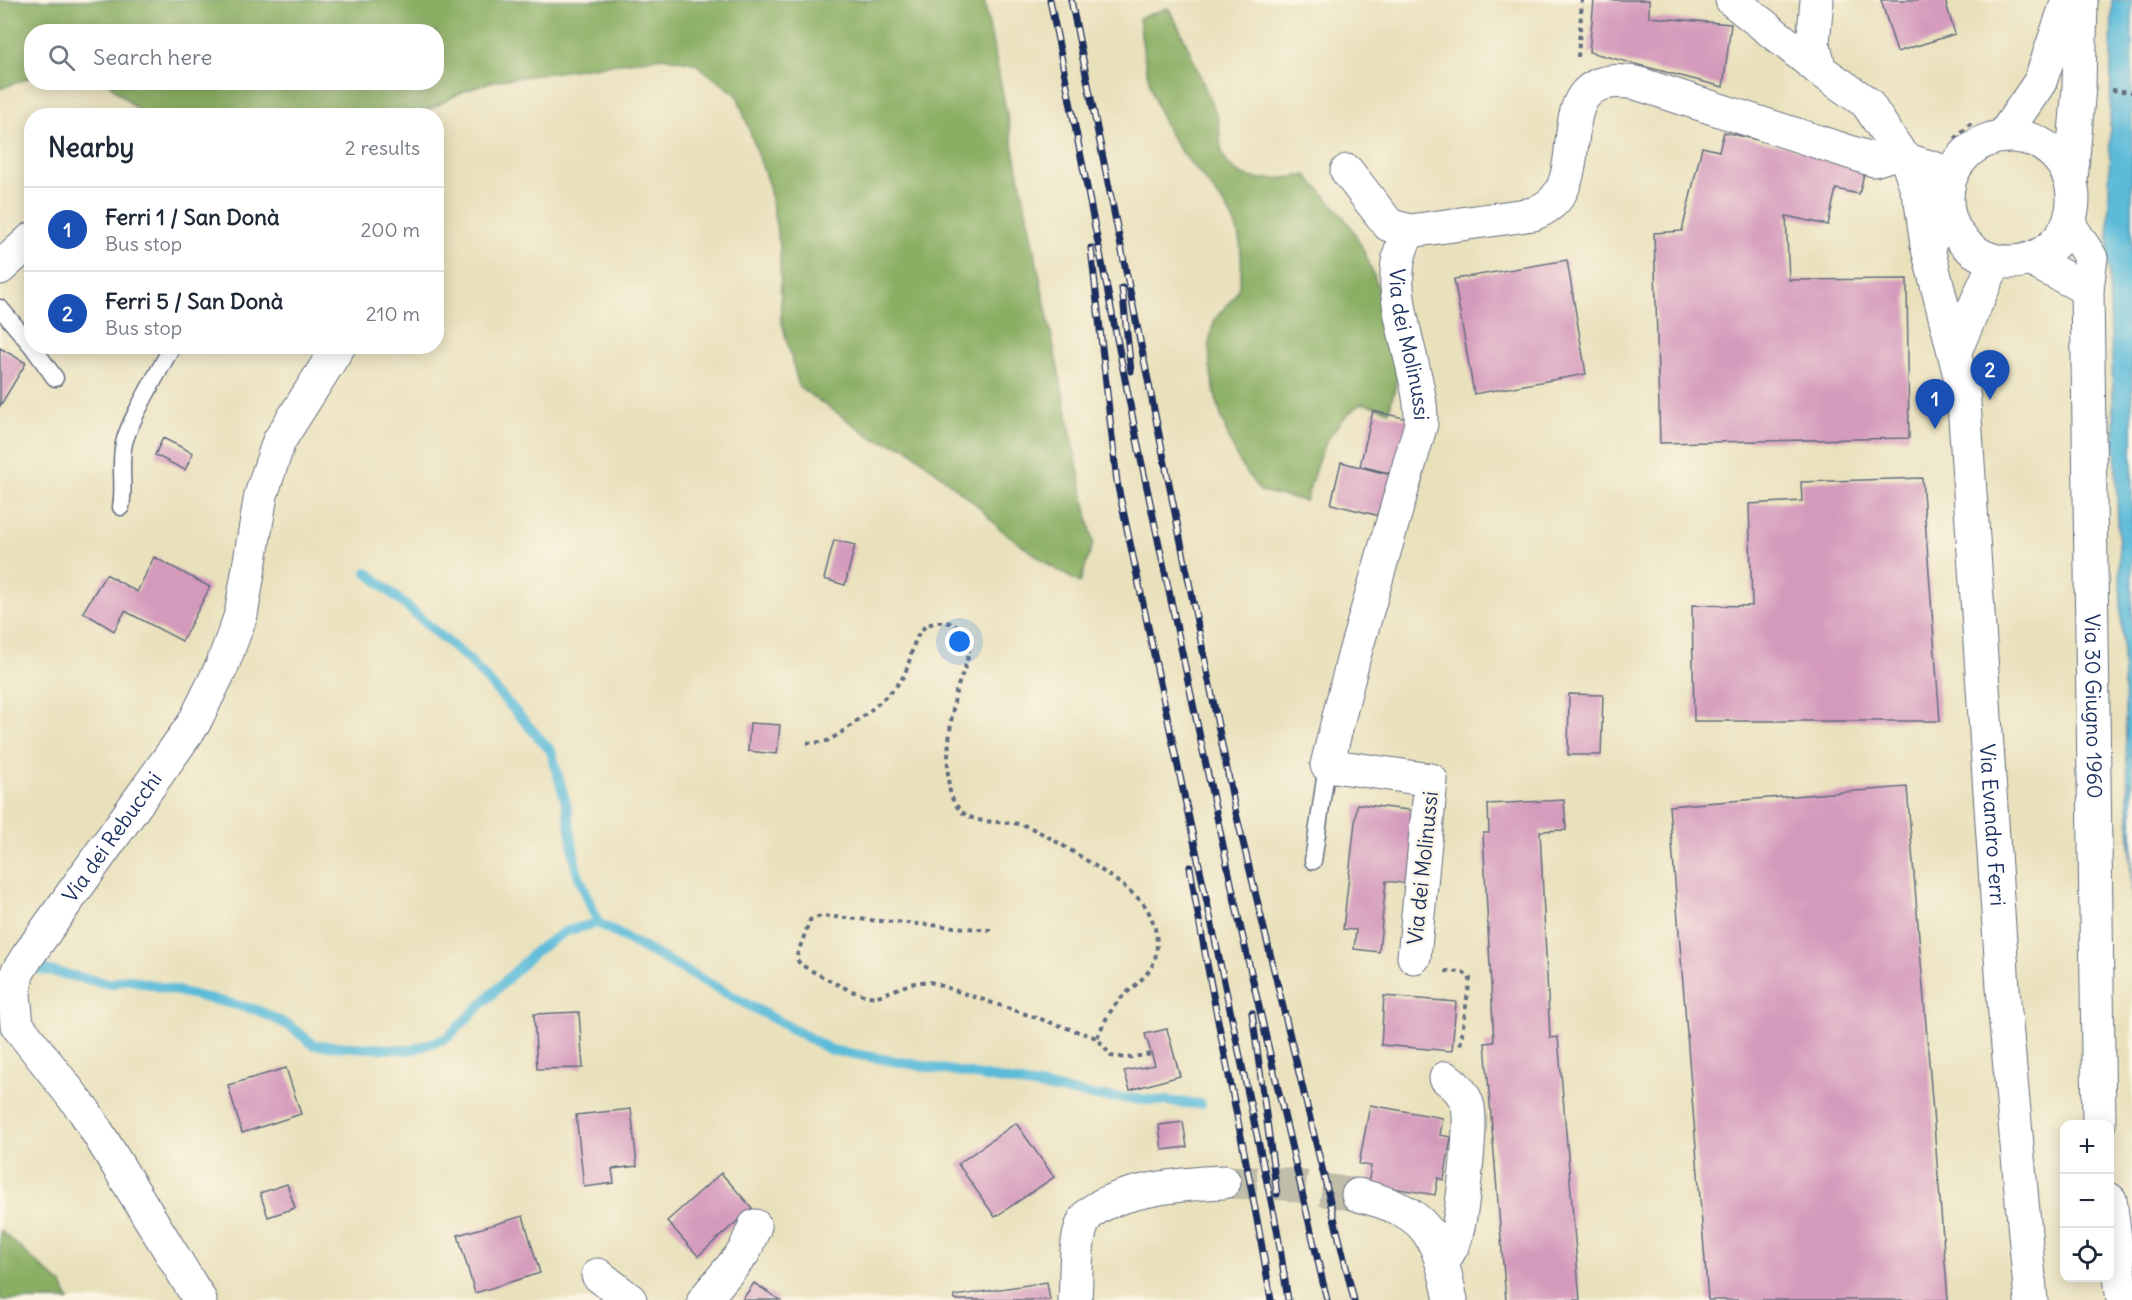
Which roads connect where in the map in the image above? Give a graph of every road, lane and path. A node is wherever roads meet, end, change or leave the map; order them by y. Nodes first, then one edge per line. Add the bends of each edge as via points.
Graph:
1 (1732, 0) edge
2 (1817, 0) edge
3 (2068, 0) edge
4 (2080, 0) edge
5 (1820, 70) junction
6 (2123, 91) dead end
7 (2132, 92) edge
8 (2003, 136) junction
9 (1903, 156) junction
10 (1347, 171) dead end
11 (1952, 174) junction
12 (2072, 180) junction
13 (1949, 217) junction
14 (2070, 224) junction
15 (1410, 231) junction
16 (1927, 245) junction
17 (24, 246) edge
18 (2031, 260) junction
19 (1995, 261) junction
20 (0, 268) edge
21 (2087, 289) junction
22 (0, 308) edge
23 (24, 336) edge
24 (1955, 351) junction
25 (38, 354) edge
26 (168, 354) edge
27 (334, 354) edge
28 (55, 378) dead end
29 (121, 507) dead end
30 (807, 743) dead end
31 (1327, 765) junction
32 (1313, 861) dead end
33 (991, 930) dead end
34 (1414, 957) joint
35 (1097, 1038) junction
36 (1152, 1054) dead end
37 (1446, 1078) joint
38 (2099, 1120) edge
39 (1224, 1182) tunnel mouth
40 (1359, 1195) tunnel mouth
41 (755, 1226) dead end
42 (2113, 1228) edge
43 (1442, 1263) junction
44 (598, 1275) dead end
45 (200, 1300) edge
46 (630, 1300) edge
47 (704, 1300) edge
48 (1075, 1300) edge
49 (1450, 1300) edge
50 (2031, 1300) edge
51 (2123, 1300) edge

1 - 5 street, Via Evandro Ferri
2 - 5 street via 1813,43
3 - 8 street via 2040,82
4 - 12 street
5 - 9 street, Via Evandro Ferri via 1867,103
6 - 7 path
8 - 11 street via 1982,142 1964,155
8 - 12 street via 2025,137 2046,146 2062,161
9 - 11 street
9 - 15 street via 1874,160 1636,83 1606,83 1592,90 1574,115 1563,190 1545,209 1533,214
9 - 16 street, Via Evandro Ferri via 1921,202
10 - 15 street via 1389,225
11 - 13 street via 1947,195
12 - 14 street
13 - 16 street
13 - 19 street via 1959,237 1975,252
14 - 18 street via 2047,252
14 - 21 street, Via 30 Giugno 1960 via 2091,258
15 - 31 street, Via dei Molinussi via 1400,244 1396,273 1421,404 1421,424
16 - 24 street, Via Evandro Ferri
17 - 20 street
18 - 19 street
18 - 21 street
19 - 24 street
21 - 38 street, Via 30 Giugno 1960
22 - 23 lane
24 - 50 street, Via Evandro Ferri via 1963,388 2004,991
25 - 28 lane
26 - 29 lane via 125,440
27 - 45 street, Via dei Rebucchi via 279,441 261,495 241,615 199,713 27,957 17,973 14,994 17,1025 86,1112
30 - 35 path via 828,741 886,697 904,676 916,640 927,626 943,621 958,627 968,640 969,649 956,693 946,774 954,802 977,821 1006,821 1029,827 1116,880 1145,906 1156,932 1156,956 1145,977 1119,1000
31 - 32 lane
31 - 34 street, Via dei Molinussi via 1431,780
33 - 35 path via 821,916 810,920 796,957 801,965 863,996 875,997 918,981 930,982
34 - 37 path, Via dei Molinussi via 1414,967 1463,972 1470,978 1459,1050
35 - 36 path via 1111,1056
37 - 43 street via 1464,1097 1469,1119 1454,1241
39 - 48 street via 1156,1189 1090,1211 1080,1231
40 - 43 street via 1398,1207 1419,1220 1438,1248
41 - 47 street via 744,1252
42 - 51 street
43 - 49 street
44 - 46 street

